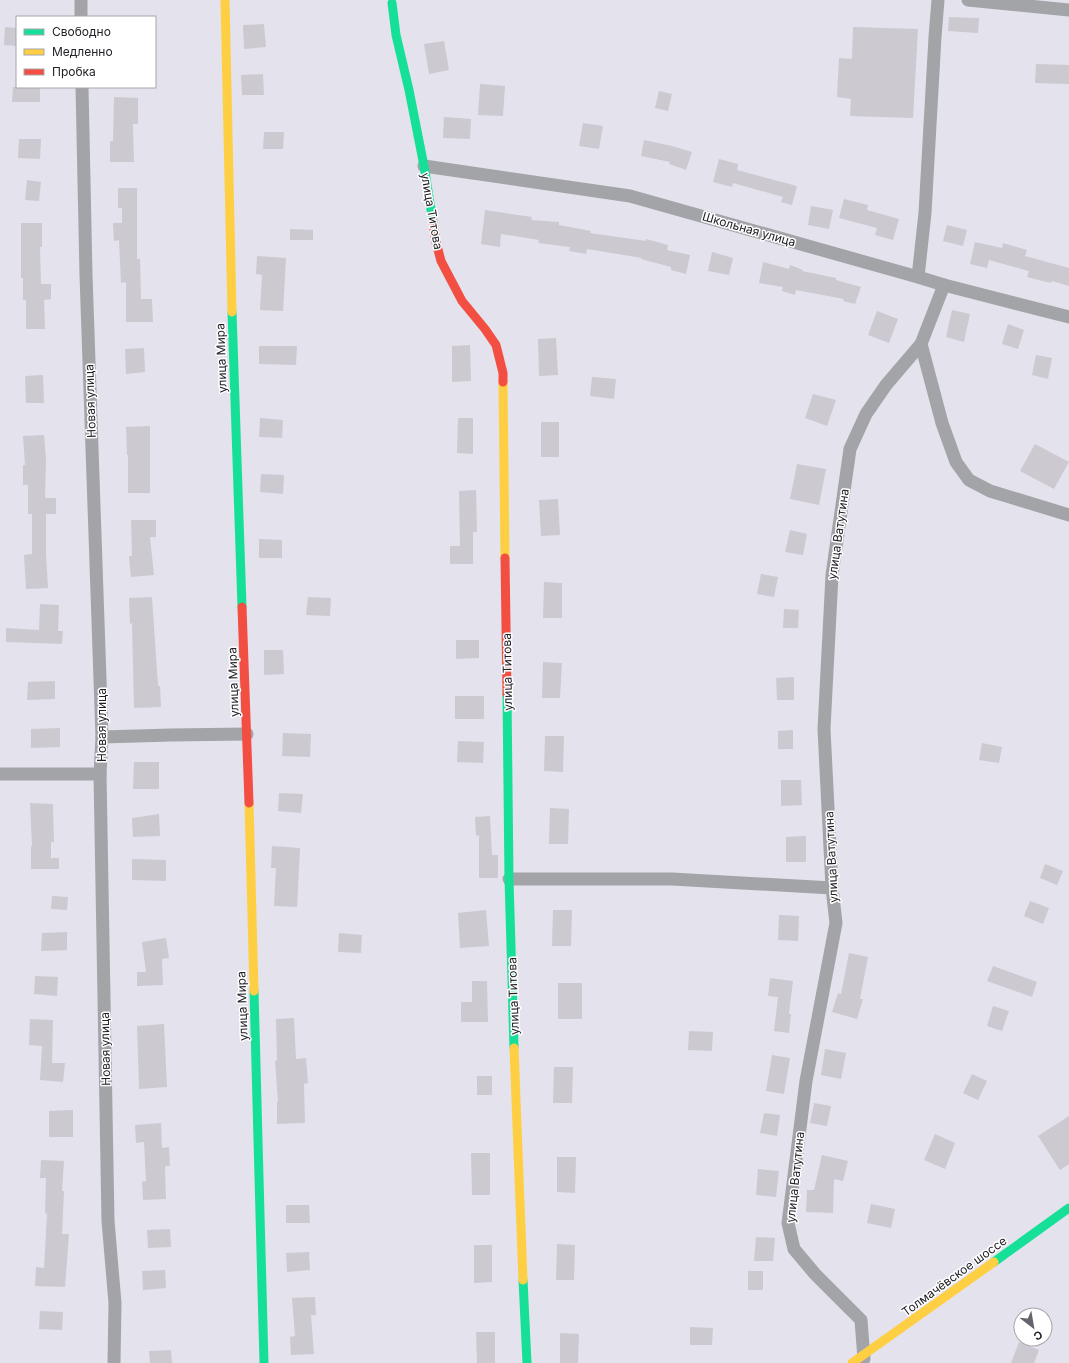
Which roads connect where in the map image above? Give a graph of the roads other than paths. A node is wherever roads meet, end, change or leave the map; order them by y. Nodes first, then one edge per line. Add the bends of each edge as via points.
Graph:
1 (81, 0) edge
2 (225, 0) edge
3 (938, 0) edge
4 (968, 0) edge
5 (394, 1) edge
6 (1069, 10) edge
7 (81, 16) edge
8 (82, 88) edge
9 (424, 166) junction
10 (918, 277) junction
11 (944, 285) junction
12 (1069, 317) edge
13 (921, 344) junction
14 (1069, 515) edge
15 (247, 734) junction
16 (102, 737) junction
17 (0, 774) edge
18 (100, 774) junction
19 (509, 879) junction
20 (832, 888) junction
21 (1069, 1208) edge
22 (864, 1359) edge
23 (114, 1363) edge
24 (264, 1363) edge
25 (527, 1363) edge
26 (852, 1363) edge

1 - 7 street
2 - 15 street, улица Мира via 234,378
3 - 10 street via 925,214
4 - 6 street
5 - 9 street, улица Титова via 396,35
8 - 16 street, Новая улица
9 - 10 street, Школьная улица via 630,196
9 - 19 street, улица Титова via 441,261 462,301 496,345 503,373
10 - 11 street, Школьная улица
11 - 12 street, Школьная улица
11 - 13 street, улица Ватутина
13 - 14 street via 942,424 956,462 969,480 990,491
13 - 20 street, улица Ватутина via 886,385 866,414 850,449 832,576 824,729
15 - 16 street
15 - 24 street, улица Мира
16 - 18 street, Новая улица
17 - 18 street
18 - 23 street, Новая улица via 108,1221 115,1303
19 - 20 street via 672,878
19 - 25 street, улица Титова
20 - 22 street, улица Ватутина via 836,923 806,1081 788,1223 794,1249 861,1320
21 - 22 street, Толмачёвское шоссе
22 - 26 street, Толмачёвское шоссе

